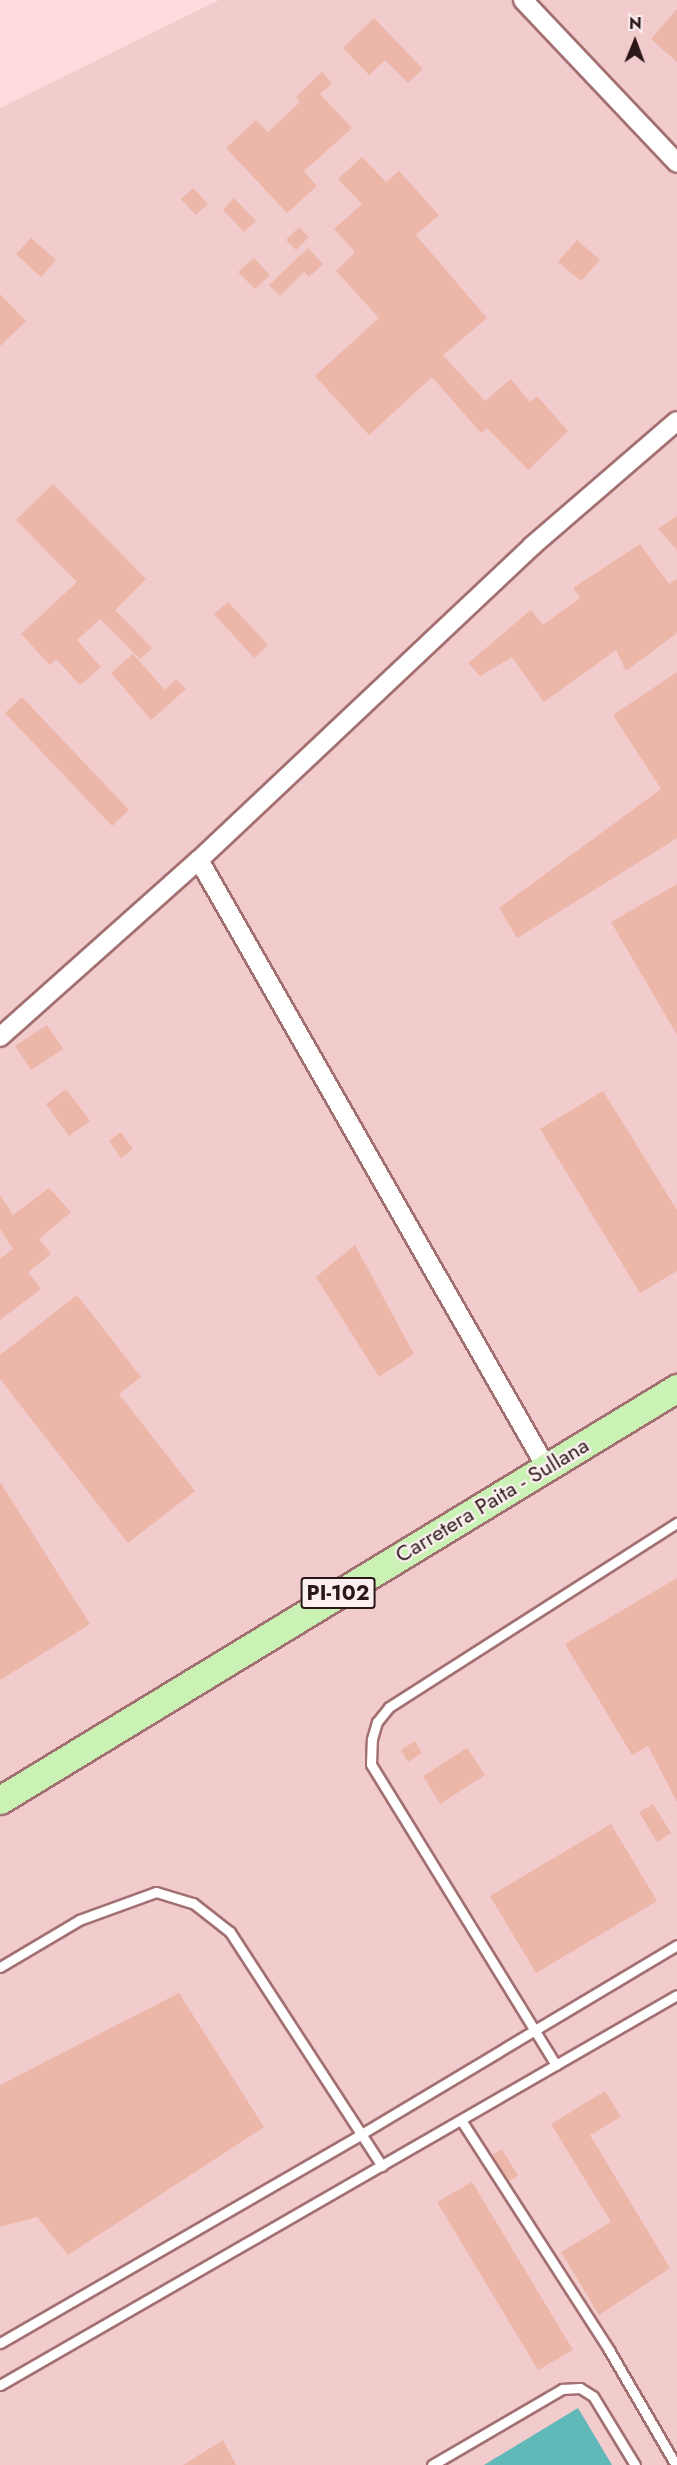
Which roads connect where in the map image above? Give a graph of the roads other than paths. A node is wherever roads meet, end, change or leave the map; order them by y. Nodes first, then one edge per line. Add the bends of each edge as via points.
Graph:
1 (523, 0) edge
2 (677, 163) edge
3 (677, 420) edge
4 (199, 860) junction
5 (0, 1037) edge
6 (677, 1388) edge
7 (546, 1467) junction
8 (677, 1523) edge
9 (0, 1800) edge
10 (677, 1945) edge
11 (0, 1967) edge
12 (677, 1995) edge
13 (535, 2030) junction
14 (556, 2065) junction
15 (461, 2120) junction
16 (363, 2133) junction
17 (381, 2166) junction
18 (0, 2343) edge
19 (0, 2385) edge
20 (432, 2465) edge
21 (635, 2465) edge
22 (676, 2465) edge

1 - 2 street
3 - 4 street via 532,546
4 - 5 street
4 - 7 street
6 - 7 main road, Carretera Paita - Sullana / PI-102
7 - 9 main road, Carretera Paita - Sullana / PI-102
8 - 13 lane via 389,1707 377,1722 372,1739 371,1764
10 - 13 lane
11 - 16 lane via 79,1920 156,1892 193,1903 230,1932
12 - 14 lane
13 - 14 lane
13 - 16 lane
14 - 15 lane
15 - 17 lane
15 - 22 lane via 609,2350
16 - 17 lane
16 - 18 lane
17 - 19 lane
20 - 21 lane via 562,2389 580,2388 593,2396

